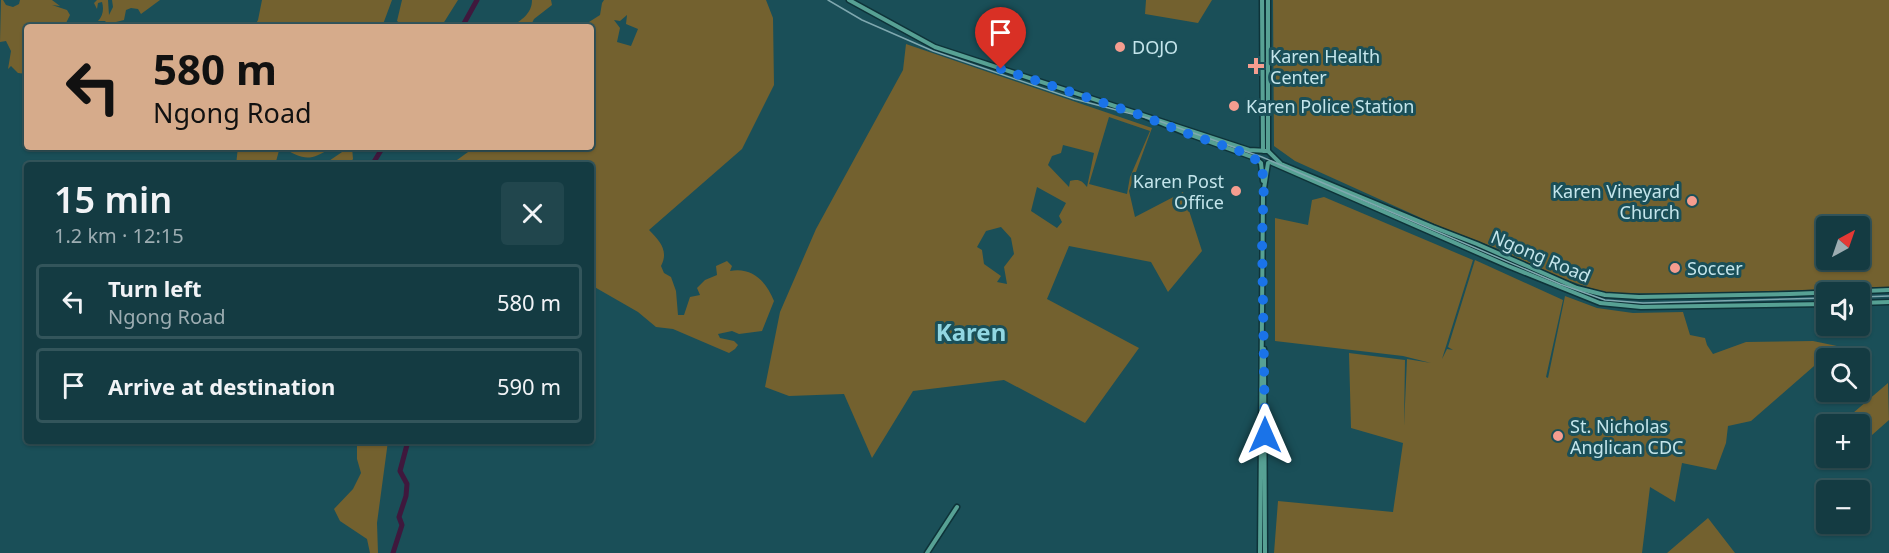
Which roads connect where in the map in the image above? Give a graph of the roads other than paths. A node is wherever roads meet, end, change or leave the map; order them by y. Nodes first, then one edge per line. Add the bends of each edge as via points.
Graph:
1 (849, 0) edge
2 (1262, 0) edge
3 (1268, 0) edge
4 (1184, 130) junction
5 (1264, 151) junction
6 (1272, 157) junction
7 (1260, 161) junction
8 (1269, 163) junction
9 (1264, 182) junction
10 (1889, 290) edge
11 (1674, 295) junction
12 (1650, 296) junction
13 (1889, 302) edge
14 (1870, 303) edge
15 (1816, 304) edge
16 (1652, 306) junction
17 (1677, 306) junction
18 (1263, 343) junction
19 (957, 507) dead end
20 (927, 553) edge
21 (1260, 553) edge
22 (1265, 553) edge

1 - 4 main road via 935,48
2 - 5 main road
3 - 5 main road
4 - 5 main road
4 - 7 main road
5 - 6 main road
5 - 7 main road via 1258,155
6 - 8 main road
6 - 12 main road, Ngong Road via 1296,171 1577,288 1605,296
7 - 8 main road
7 - 9 main road
8 - 9 main road
8 - 16 main road, Ngong Road via 1600,303
9 - 18 main road
10 - 11 main road, Ngong Road
11 - 12 main road, Ngong Road
11 - 17 main road via 1671,301
12 - 16 main road via 1657,302
13 - 14 main road
15 - 17 main road, Ngong Road
16 - 17 main road, Ngong Road
18 - 21 main road
18 - 22 main road
19 - 20 main road

